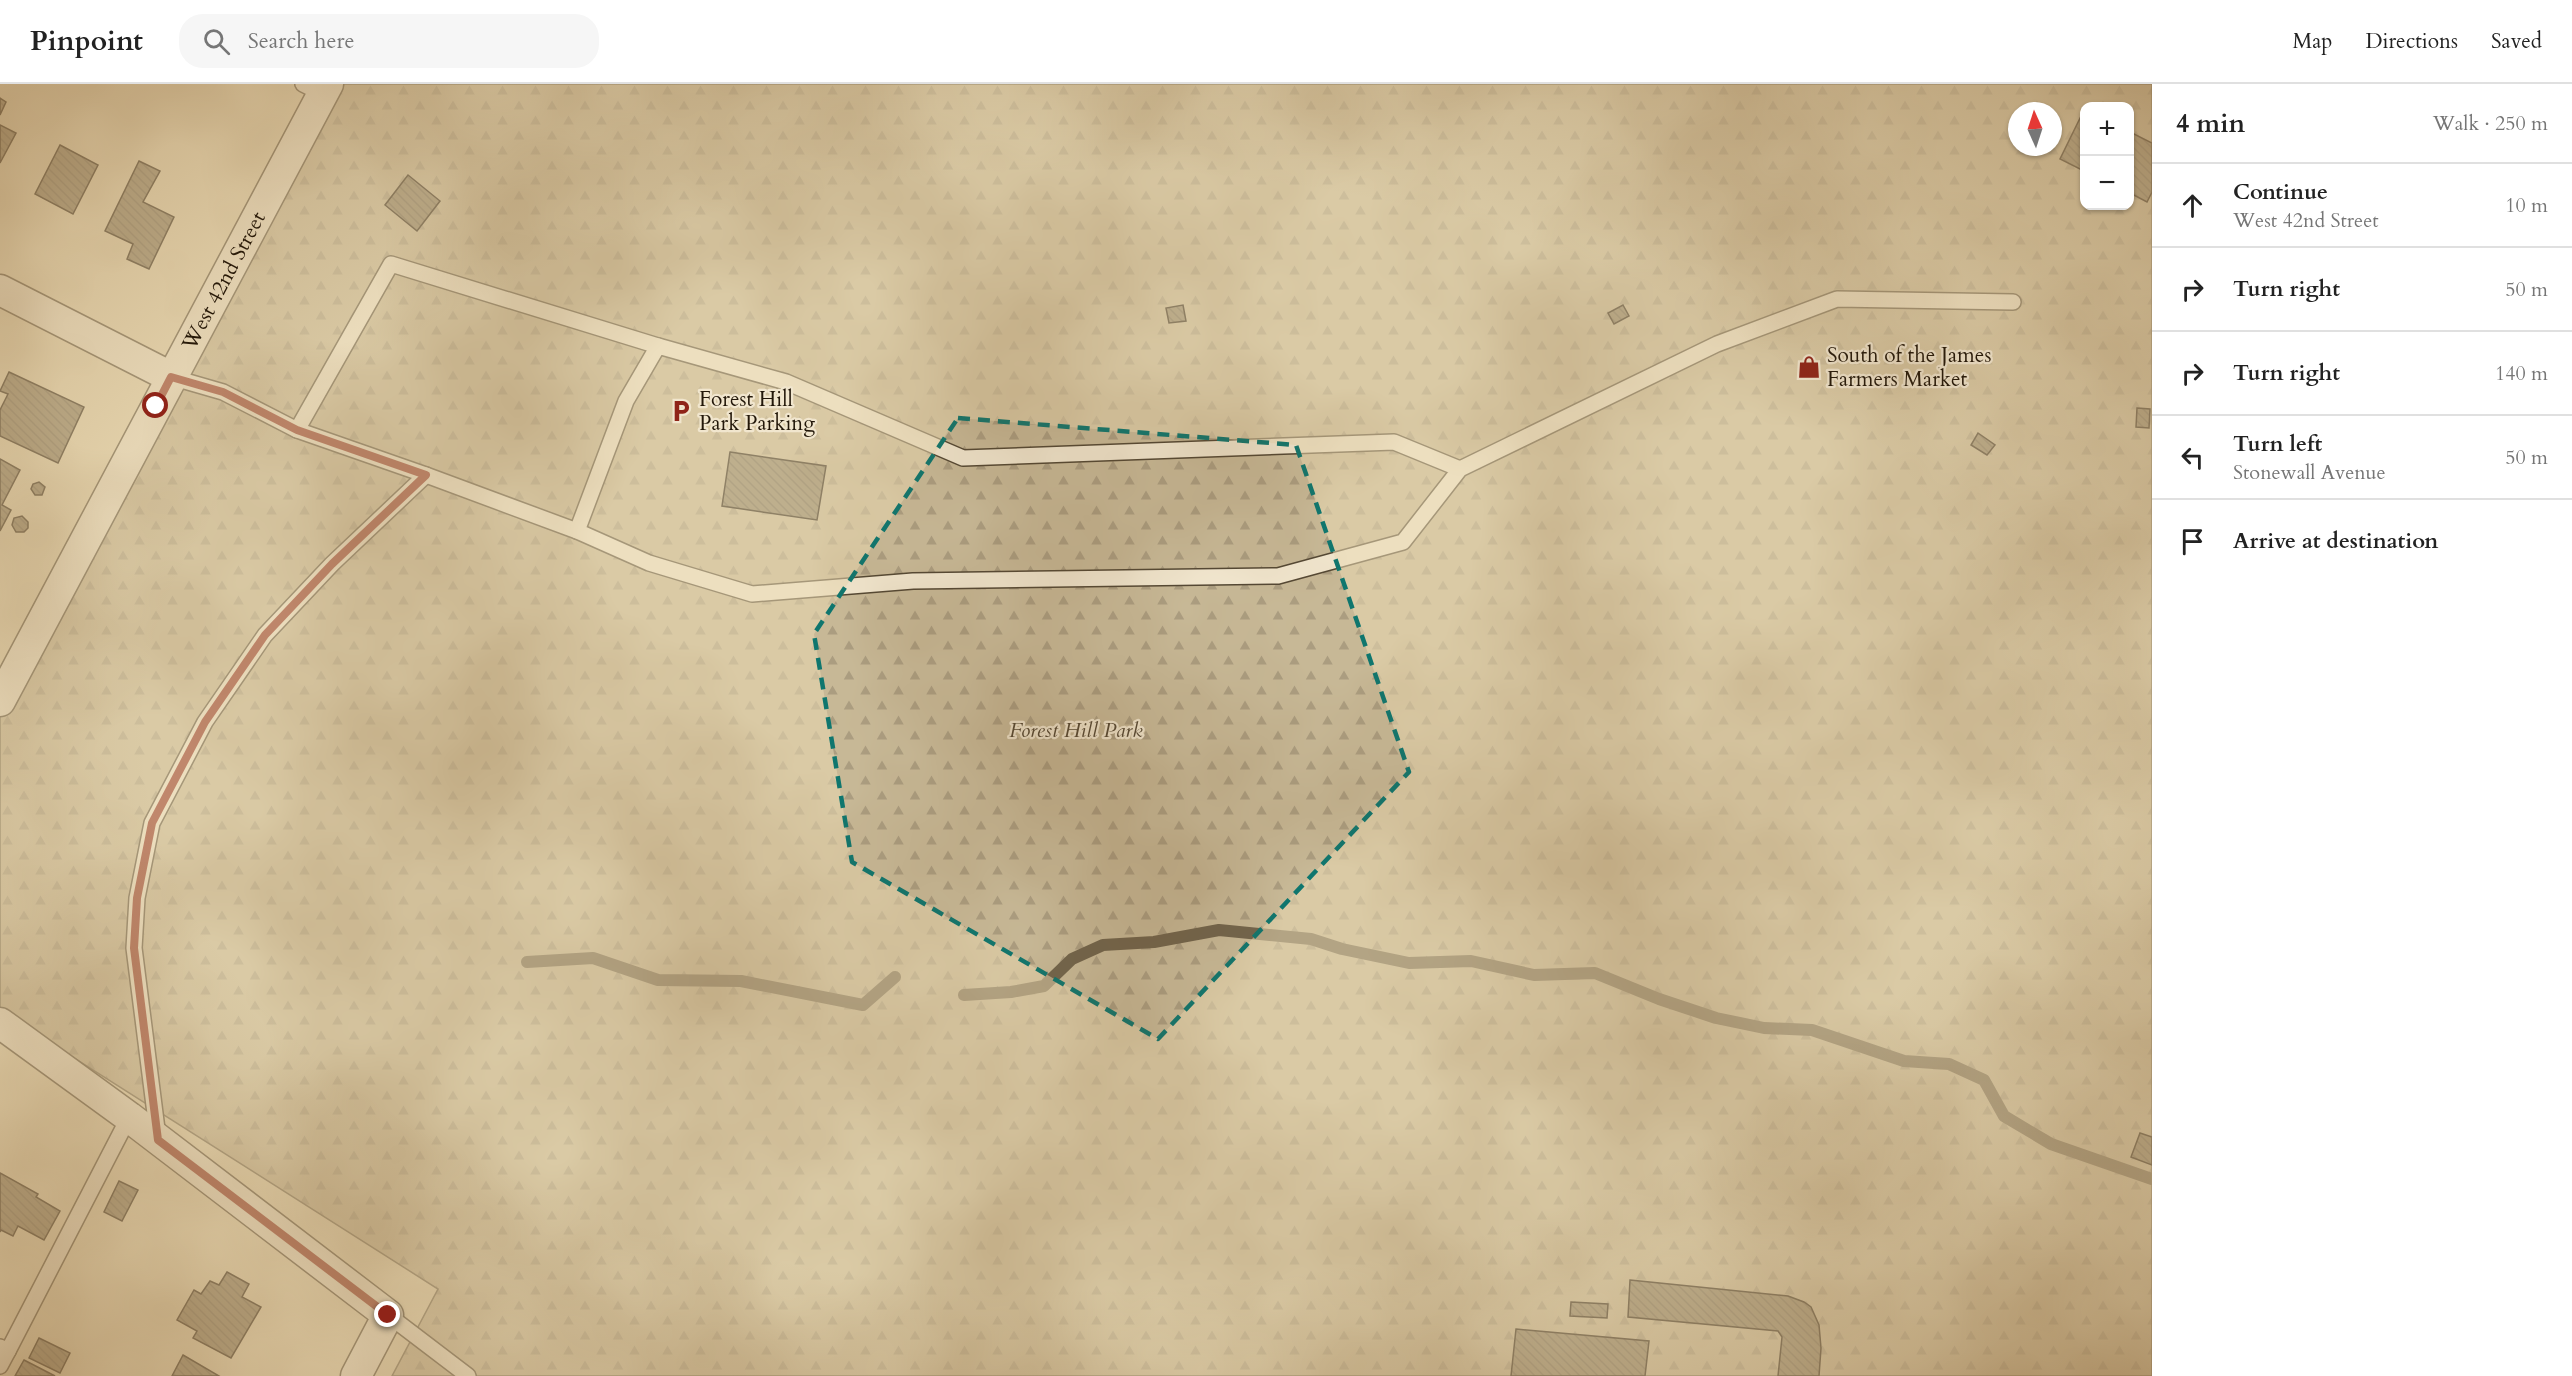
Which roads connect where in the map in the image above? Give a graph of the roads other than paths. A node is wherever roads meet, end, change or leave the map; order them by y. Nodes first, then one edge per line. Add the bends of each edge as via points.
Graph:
1 (318, 87) edge
2 (0, 290) edge
3 (2013, 302) dead end
4 (658, 346) junction
5 (171, 377) junction
6 (297, 430) junction
7 (1460, 470) junction
8 (426, 475) junction
9 (577, 531) junction
10 (0, 701) edge
11 (0, 1023) edge
12 (129, 1117) junction
13 (158, 1140) junction
14 (388, 1315) junction
15 (4, 1349) edge
16 (0, 1366) edge
17 (357, 1376) edge
18 (468, 1376) edge

1 - 5 street, West 42nd Street
2 - 5 street
3 - 7 lane via 1837,299 1717,344
4 - 6 lane via 391,264
4 - 7 lane via 786,382 963,458 1394,442
4 - 9 lane via 626,401
5 - 6 lane via 223,392
5 - 10 street, West 42nd Street
6 - 8 lane
7 - 9 lane via 1403,542 1278,576 913,581 752,594 649,563
8 - 9 lane
8 - 13 lane via 332,564 265,635 205,722 152,823 137,898 134,948
11 - 12 street
12 - 13 street
12 - 15 lane
13 - 14 street
14 - 17 street
14 - 18 lane
15 - 16 lane

